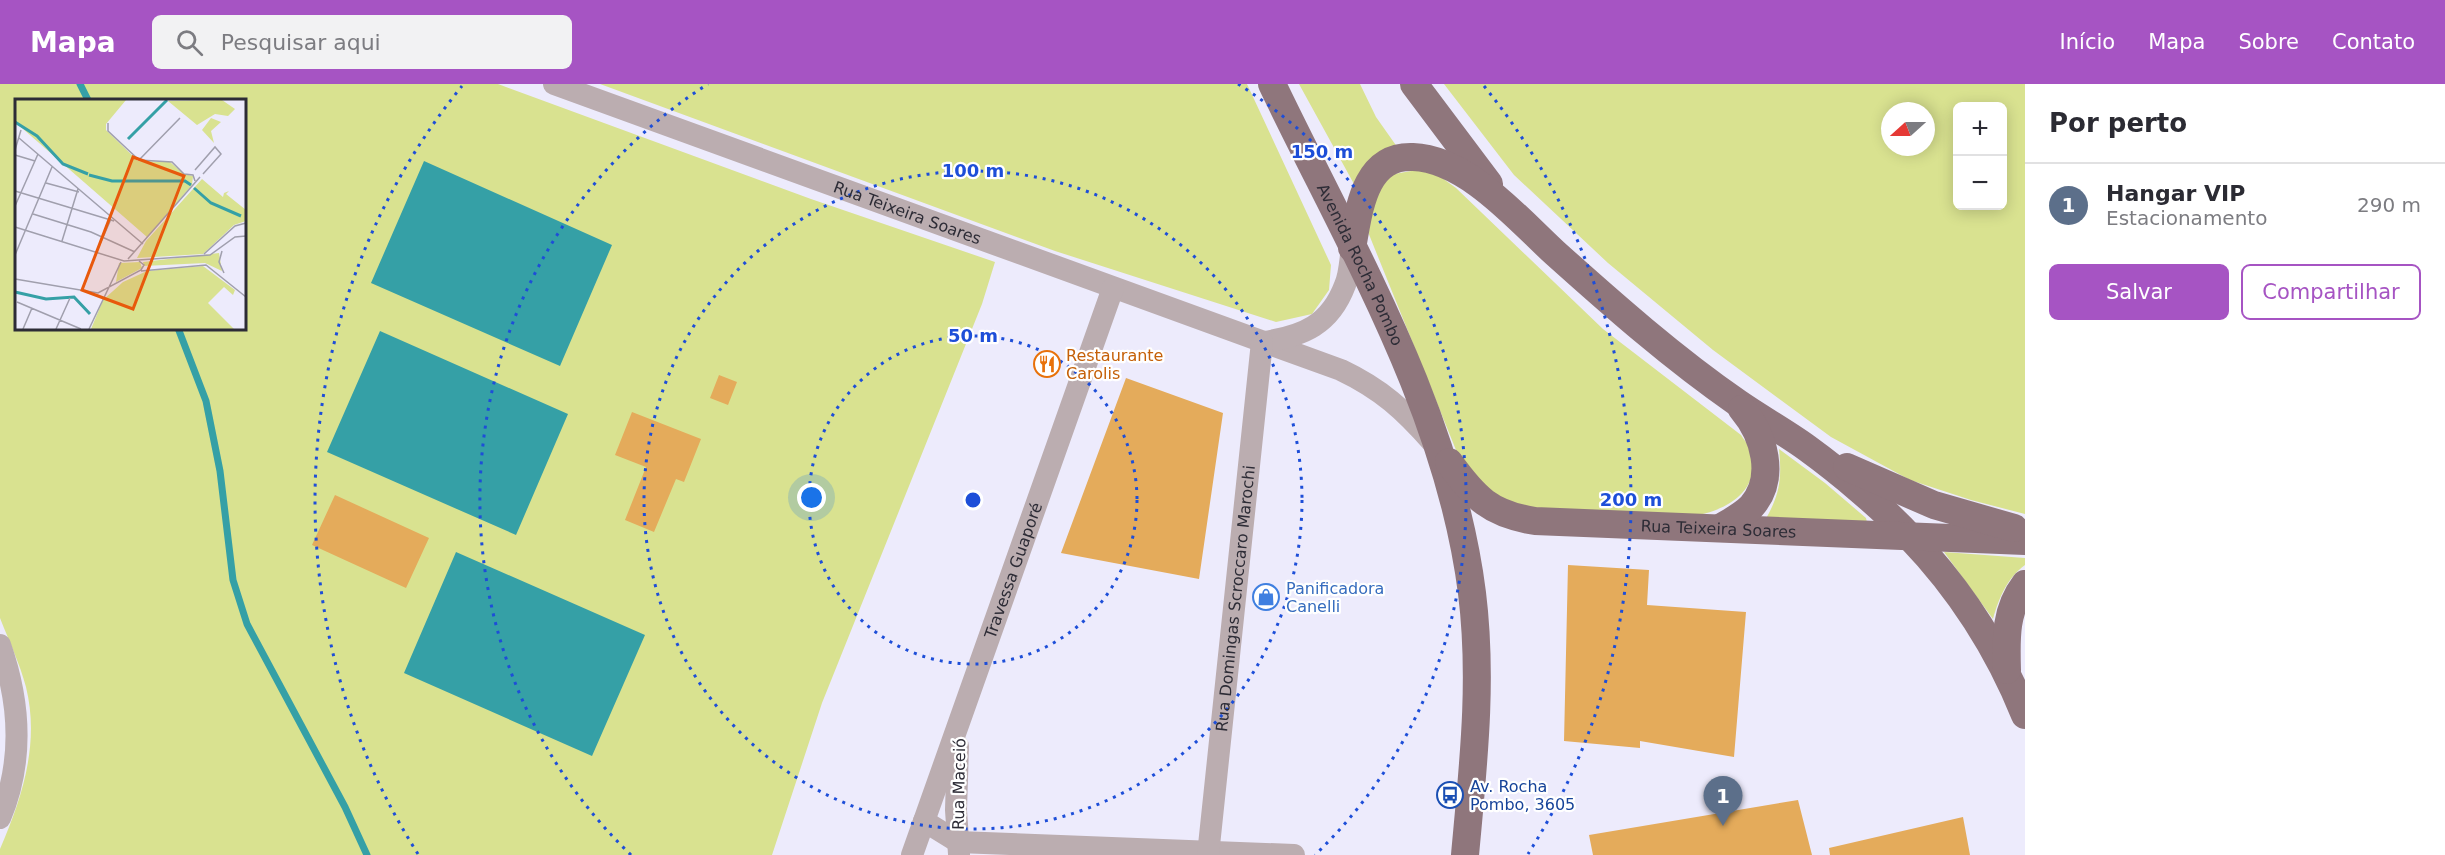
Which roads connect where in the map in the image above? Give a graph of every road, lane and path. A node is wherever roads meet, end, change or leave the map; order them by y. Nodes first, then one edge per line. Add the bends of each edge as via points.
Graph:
1 (554, 84) edge
2 (1272, 84) edge
3 (1414, 84) edge
4 (1506, 204) junction
5 (1352, 248) junction
6 (1113, 288) junction
7 (1262, 342) junction
8 (1737, 403) junction
9 (1438, 449) junction
10 (1808, 449) junction
11 (1720, 528) junction
12 (2025, 531) edge
13 (1910, 536) junction
14 (2025, 541) edge
15 (2025, 584) edge
16 (0, 645) edge
17 (2007, 672) junction
18 (961, 713) junction
19 (2025, 715) edge
20 (7, 764) edge
21 (956, 810) junction
22 (927, 814) junction
23 (0, 818) edge
24 (959, 849) edge
25 (1208, 853) edge
26 (912, 855) edge
27 (1294, 855) edge
28 (1465, 855) edge

1 - 6 street, Rua Teixeira Soares
2 - 5 main road, Avenida Rocha Pombo
3 - 4 main road
4 - 5 main road via 1438,163 1412,157 1396,160 1383,166 1364,191
4 - 8 main road via 1645,332
5 - 7 street, Rua Teixeira Soares via 1346,285 1333,307 1312,328 1294,337
5 - 9 main road, Avenida Rocha Pombo via 1414,383
6 - 7 street, Rua Teixeira Soares
6 - 18 street, Travessa Guaporé
7 - 9 street, Rua Teixeira Soares via 1365,381 1407,413
7 - 25 street, Rua Domingas Scroccaro Marochi
8 - 10 main road
8 - 11 main road via 1761,439 1765,478 1751,506
9 - 11 main road, Rua Teixeira Soares via 1471,492 1485,504 1511,516 1535,521
9 - 28 main road via 1465,549 1478,671
10 - 12 main road via 1935,505
10 - 13 main road
11 - 13 main road, Rua Teixeira Soares
13 - 14 main road, Rua Teixeira Soares
13 - 17 main road via 1970,610
15 - 17 main road via 2014,598 2007,624
16 - 20 street via 12,684 18,727
17 - 19 main road
18 - 21 street, Rua Maceió
18 - 22 street, Travessa Guaporé
20 - 23 street
21 - 22 street via 942,803
21 - 24 street, Rua Maceió
22 - 24 street
22 - 26 street, Travessa Guaporé
24 - 25 street
25 - 27 street

